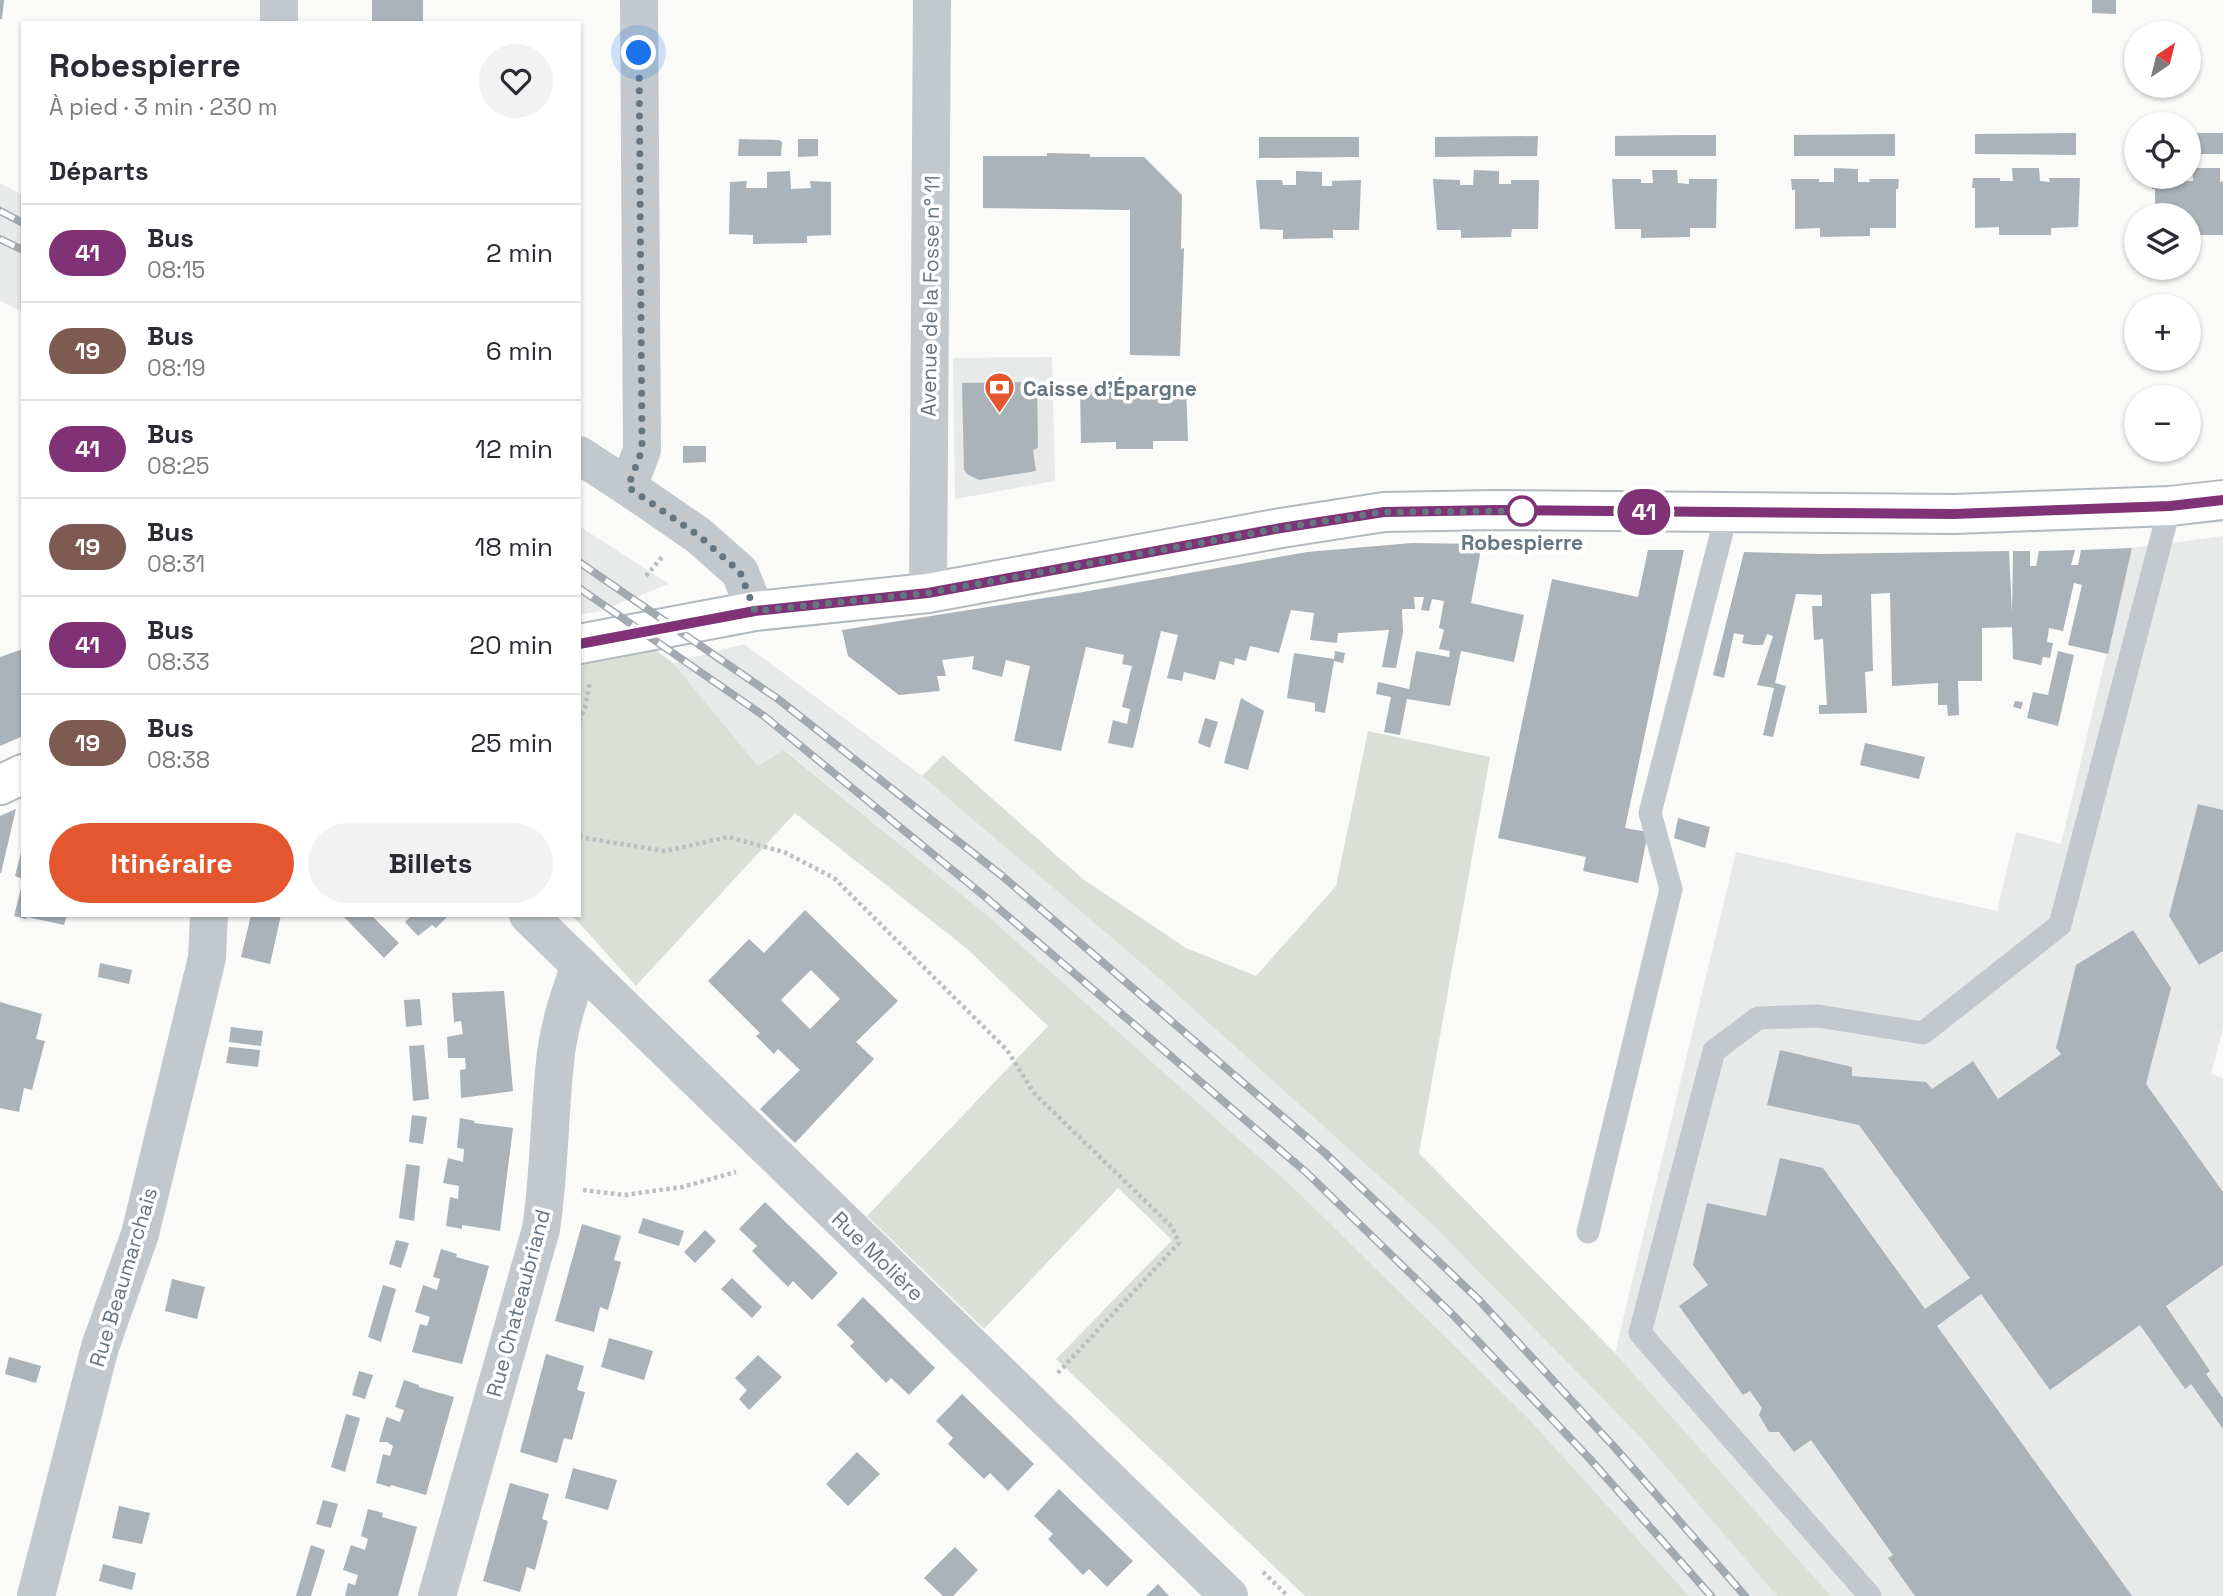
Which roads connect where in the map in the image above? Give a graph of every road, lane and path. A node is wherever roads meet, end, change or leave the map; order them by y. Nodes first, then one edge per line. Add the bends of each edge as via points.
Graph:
1 (279, 0) edge
2 (639, 0) edge
3 (932, 0) edge
4 (279, 21) edge
5 (581, 456) edge
6 (628, 487) junction
7 (2223, 500) edge
8 (2170, 506) junction
9 (1727, 512) junction
10 (928, 593) junction
11 (755, 611) junction
12 (581, 643) edge
13 (21, 776) edge
14 (0, 785) edge
15 (581, 836) edge
16 (209, 917) edge
17 (530, 917) edge
18 (580, 965) junction
19 (779, 1160) junction
20 (548, 1185) junction
21 (1588, 1231) dead end
22 (1056, 1376) dead end
23 (36, 1596) edge
24 (437, 1596) edge
25 (1229, 1596) edge
26 (1870, 1596) edge

1 - 4 street
2 - 6 street via 642,450
3 - 10 street, Avenue de la Fosse n° 11
5 - 6 street
6 - 11 street via 698,535 740,572
7 - 8 street
8 - 9 street via 1954,514
8 - 26 lane via 2060,925 1923,1033 1818,1016 1758,1018 1714,1051 1640,1333
9 - 10 street via 1384,512
9 - 21 lane via 1650,813 1671,889
10 - 11 street
11 - 12 street
13 - 14 street
15 - 22 path via 665,850 728,837 784,852 834,877 1007,1050 1034,1093 1172,1227 1179,1243
16 - 23 street, Rue Beaumarchais via 206,958 140,1234 100,1347
17 - 18 street, Rue Molière
18 - 19 street, Rue Molière
18 - 20 street, Rue Chateaubriand via 562,1016 556,1053
19 - 20 path via 682,1187 624,1195
19 - 25 street, Rue Molière
20 - 24 street, Rue Chateaubriand via 541,1229

